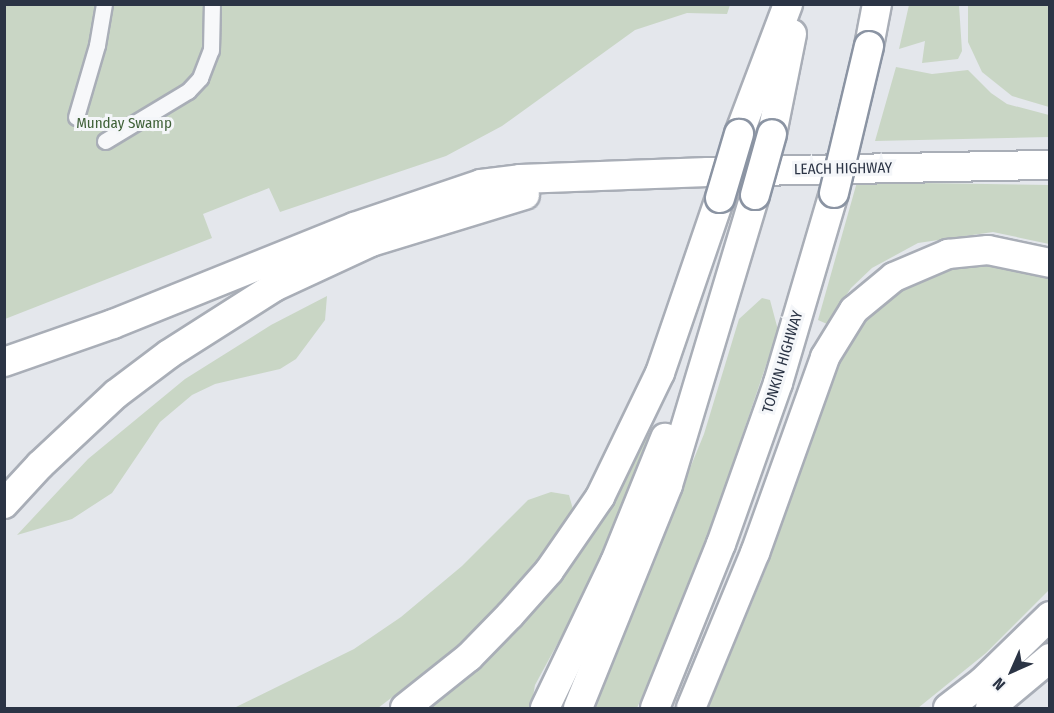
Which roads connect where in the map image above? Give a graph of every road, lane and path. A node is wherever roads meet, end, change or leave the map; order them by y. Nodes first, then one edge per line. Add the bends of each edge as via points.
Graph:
1 (104, 4) edge
2 (212, 4) edge
3 (788, 4) edge
4 (798, 4) edge
5 (877, 4) edge
6 (76, 117) dead end
7 (105, 141) dead end
8 (1050, 165) edge
9 (636, 175) junction
10 (738, 258) junction
11 (1050, 262) edge
12 (4, 362) edge
13 (4, 504) edge
14 (1050, 616) edge
15 (1050, 658) edge
16 (1050, 685) edge
17 (405, 708) edge
18 (545, 708) edge
19 (578, 708) edge
20 (655, 708) edge
21 (691, 708) edge
22 (948, 708) edge
23 (990, 708) edge
24 (1019, 708) edge

1 - 6 street via 97,45
2 - 7 street via 211,50 200,78 188,90
3 - 17 highway, bridge via 739,134 660,373 600,497 549,571 510,615 469,657
4 - 10 highway, bridge via 772,134
5 - 20 highway, TONKIN HIGHWAY, bridge via 834,193 778,383 721,544
8 - 9 highway, LEACH HIGHWAY
9 - 12 highway via 481,184 354,227 113,324
9 - 13 highway via 541,191 440,218 371,242 274,287 169,354 116,394
10 - 18 highway via 615,562
10 - 19 highway via 668,485
11 - 21 highway via 988,250 948,254 894,277 854,310 825,357 754,553
14 - 22 highway via 982,682
15 - 23 highway
16 - 24 highway

